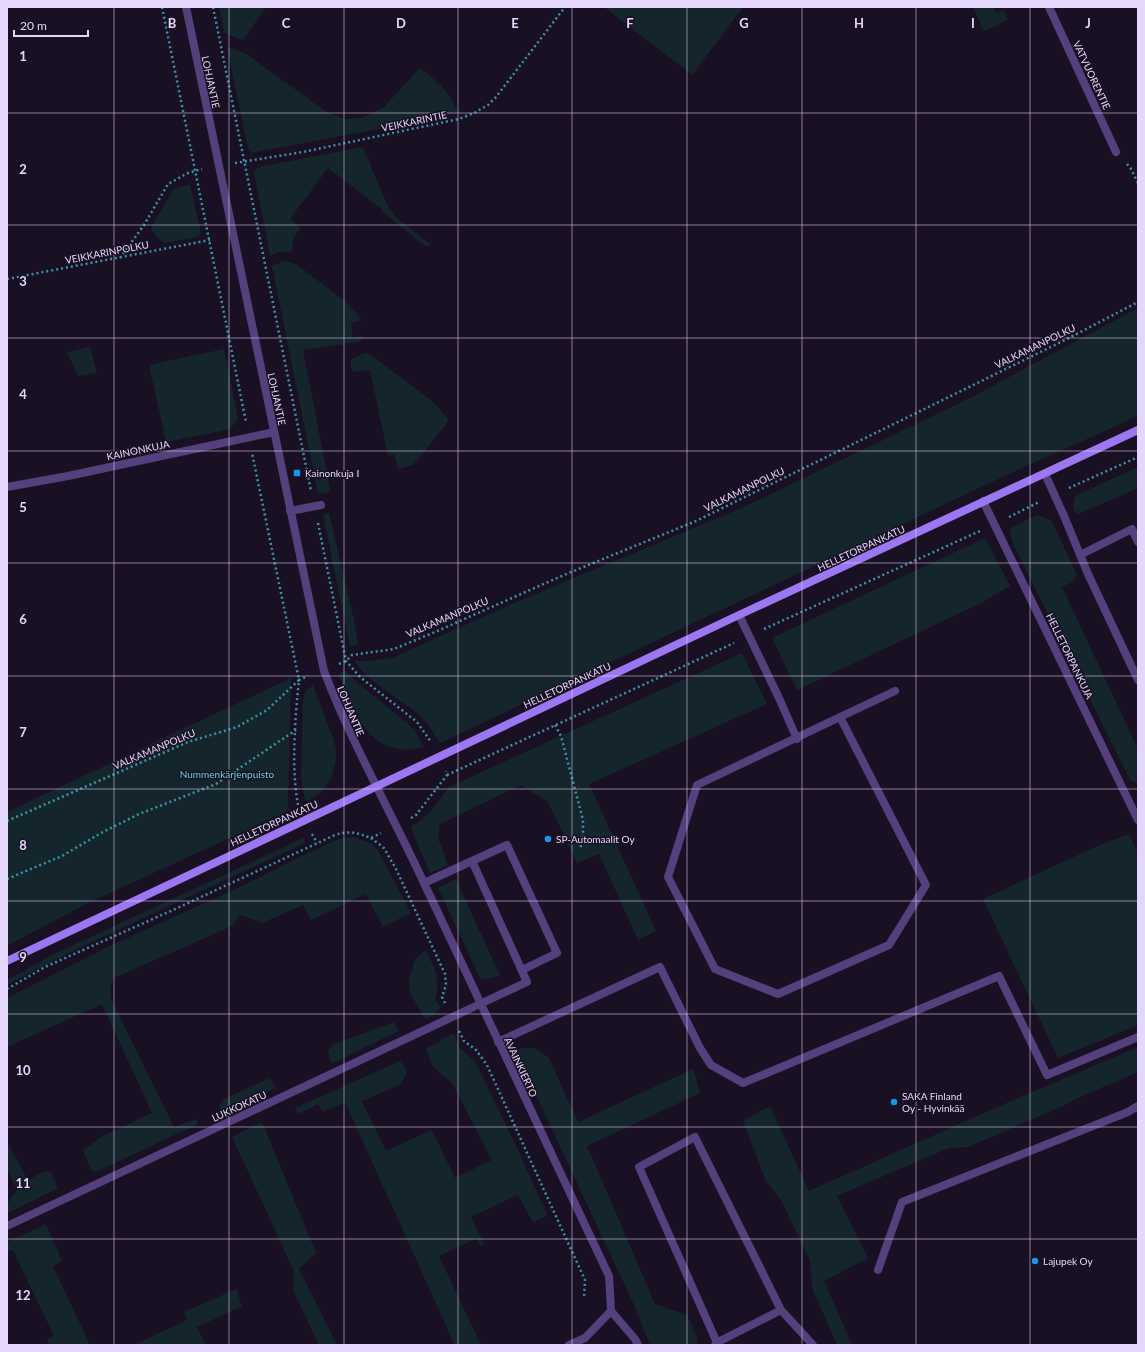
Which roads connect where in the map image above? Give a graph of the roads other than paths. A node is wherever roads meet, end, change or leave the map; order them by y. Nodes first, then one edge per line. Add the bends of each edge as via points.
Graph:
1 (186, 7) edge
2 (1049, 7) edge
3 (1116, 152) road end
4 (1138, 430) edge
5 (274, 432) junction
6 (1045, 474) junction
7 (7, 487) edge
8 (984, 501) junction
9 (317, 505) road end
10 (290, 510) junction
11 (1135, 528) edge
12 (1138, 542) edge
13 (1080, 555) junction
14 (740, 615) junction
15 (1138, 680) edge
16 (896, 691) dead end
17 (840, 717) junction
18 (797, 739) junction
19 (376, 786) junction
20 (1135, 806) edge
21 (1138, 820) edge
22 (472, 861) junction
23 (424, 883) junction
24 (7, 961) edge
25 (522, 970) junction
26 (480, 1004) junction
27 (1138, 1038) edge
28 (498, 1042) junction
29 (1138, 1106) edge
30 (7, 1226) edge
31 (878, 1270) dead end
32 (781, 1310) junction
33 (611, 1311) junction
34 (716, 1344) edge
35 (569, 1345) edge
36 (638, 1345) edge
37 (813, 1345) edge

1 - 5 street, LOHJANTIE
2 - 3 street, VATVUORENTIE
4 - 6 street, HELLETORPANKATU
5 - 7 street, KAINONKUJA
5 - 10 street, LOHJANTIE
6 - 8 street, HELLETORPANKATU
6 - 13 street
8 - 14 street, HELLETORPANKATU
8 - 20 street, HELLETORPANKUJA
9 - 10 street
10 - 19 street, LOHJANTIE via 324,671 338,707
11 - 12 street
11 - 13 street
13 - 15 street
14 - 18 street
14 - 19 street, HELLETORPANKATU
16 - 17 street
17 - 18 street
17 - 18 street via 926,885 889,945 778,994 715,969 668,876 697,785
19 - 23 street, AVAINKIERTO
19 - 24 street, HELLETORPANKATU
20 - 21 street, HELLETORPANKUJA
22 - 23 street
22 - 25 street
22 - 25 street via 507,845 557,953
23 - 26 street, AVAINKIERTO
25 - 26 street, LUKKOKATU via 527,982
26 - 28 street, AVAINKIERTO
26 - 30 street, LUKKOKATU
27 - 28 street via 1047,1076 999,976 744,1082 711,1065 660,967
28 - 33 street, AVAINKIERTO via 609,1276
29 - 31 street via 902,1202
32 - 34 street
32 - 34 street via 695,1136 639,1167
32 - 37 street
33 - 35 street via 584,1338
33 - 36 street

